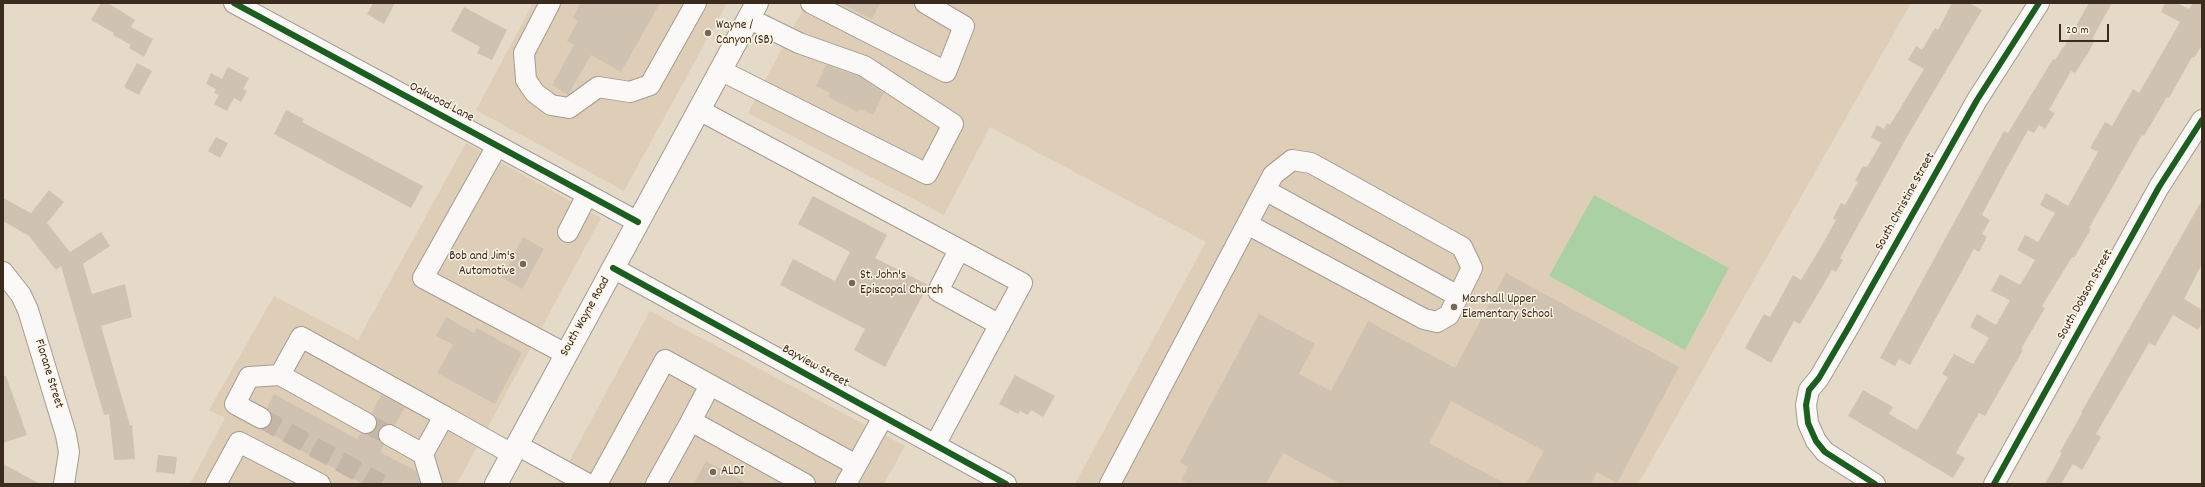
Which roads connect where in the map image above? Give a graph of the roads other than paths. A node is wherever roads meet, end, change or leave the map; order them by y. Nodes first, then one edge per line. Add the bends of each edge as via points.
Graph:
1 (234, 3) edge
2 (550, 3) edge
3 (696, 3) edge
4 (811, 3) edge
5 (925, 3) edge
6 (2039, 3) edge
7 (752, 10) edge
8 (720, 70) junction
9 (699, 110) junction
10 (2202, 120) edge
11 (497, 146) junction
12 (1265, 190) junction
13 (587, 195) junction
14 (638, 222) junction
15 (1246, 224) junction
16 (568, 232) dead end
17 (959, 250) junction
18 (613, 268) junction
19 (3, 272) edge
20 (1458, 296) junction
21 (1000, 325) junction
22 (566, 354) junction
23 (280, 375) junction
24 (710, 385) junction
25 (444, 416) junction
26 (883, 417) junction
27 (261, 418) tunnel mouth
28 (691, 421) junction
29 (366, 423) tunnel mouth
30 (389, 435) tunnel mouth
31 (935, 445) junction
32 (515, 449) junction
33 (423, 454) junction
34 (856, 466) junction
35 (997, 482) edge
36 (64, 484) edge
37 (216, 484) edge
38 (320, 484) edge
39 (432, 484) edge
40 (496, 484) edge
41 (588, 484) edge
42 (597, 484) edge
43 (656, 484) edge
44 (805, 484) edge
45 (846, 484) edge
46 (1110, 484) edge
47 (1875, 484) edge
48 (1994, 484) edge

1 - 11 street, Oakwood Lane
2 - 3 street via 524,53 526,80 535,93 551,105 569,108 598,87 630,92 650,85
4 - 5 street via 946,72 964,26
6 - 47 street, South Christine Street via 1977,100 1850,325 1819,378 1809,390 1807,416 1816,441 1825,452
7 - 8 main road, South Wayne Road
7 - 8 street via 799,43 864,66 953,124 927,174
8 - 9 main road, South Wayne Road
9 - 14 main road, South Wayne Road
9 - 17 street
10 - 48 street, South Dobson Street via 2159,187
11 - 13 street, Oakwood Lane
11 - 22 street via 424,278
12 - 15 street
12 - 20 street
12 - 20 street via 1274,175 1292,160 1311,163 1462,247 1472,268
13 - 14 street, Oakwood Lane
13 - 16 street
14 - 18 main road, South Wayne Road
15 - 20 street via 1424,319 1437,322 1449,315
15 - 46 street
17 - 21 street via 938,291
17 - 21 street via 1022,283
18 - 22 main road, South Wayne Road
18 - 26 street, Bayview Street
19 - 36 street, Florane Street via 21,295 28,310 66,435 69,452
21 - 31 street
22 - 32 main road, South Wayne Road
23 - 25 street via 301,337
23 - 27 street via 249,377 235,404
23 - 29 street
24 - 28 street
24 - 34 street
24 - 42 street via 665,360
25 - 32 street
25 - 33 street
26 - 31 street, Bayview Street
26 - 34 street
28 - 43 street
28 - 44 street
30 - 33 street
31 - 35 street, Bayview Street
32 - 40 main road, South Wayne Road
32 - 41 street
33 - 39 street
34 - 45 street
37 - 38 street via 239,442

